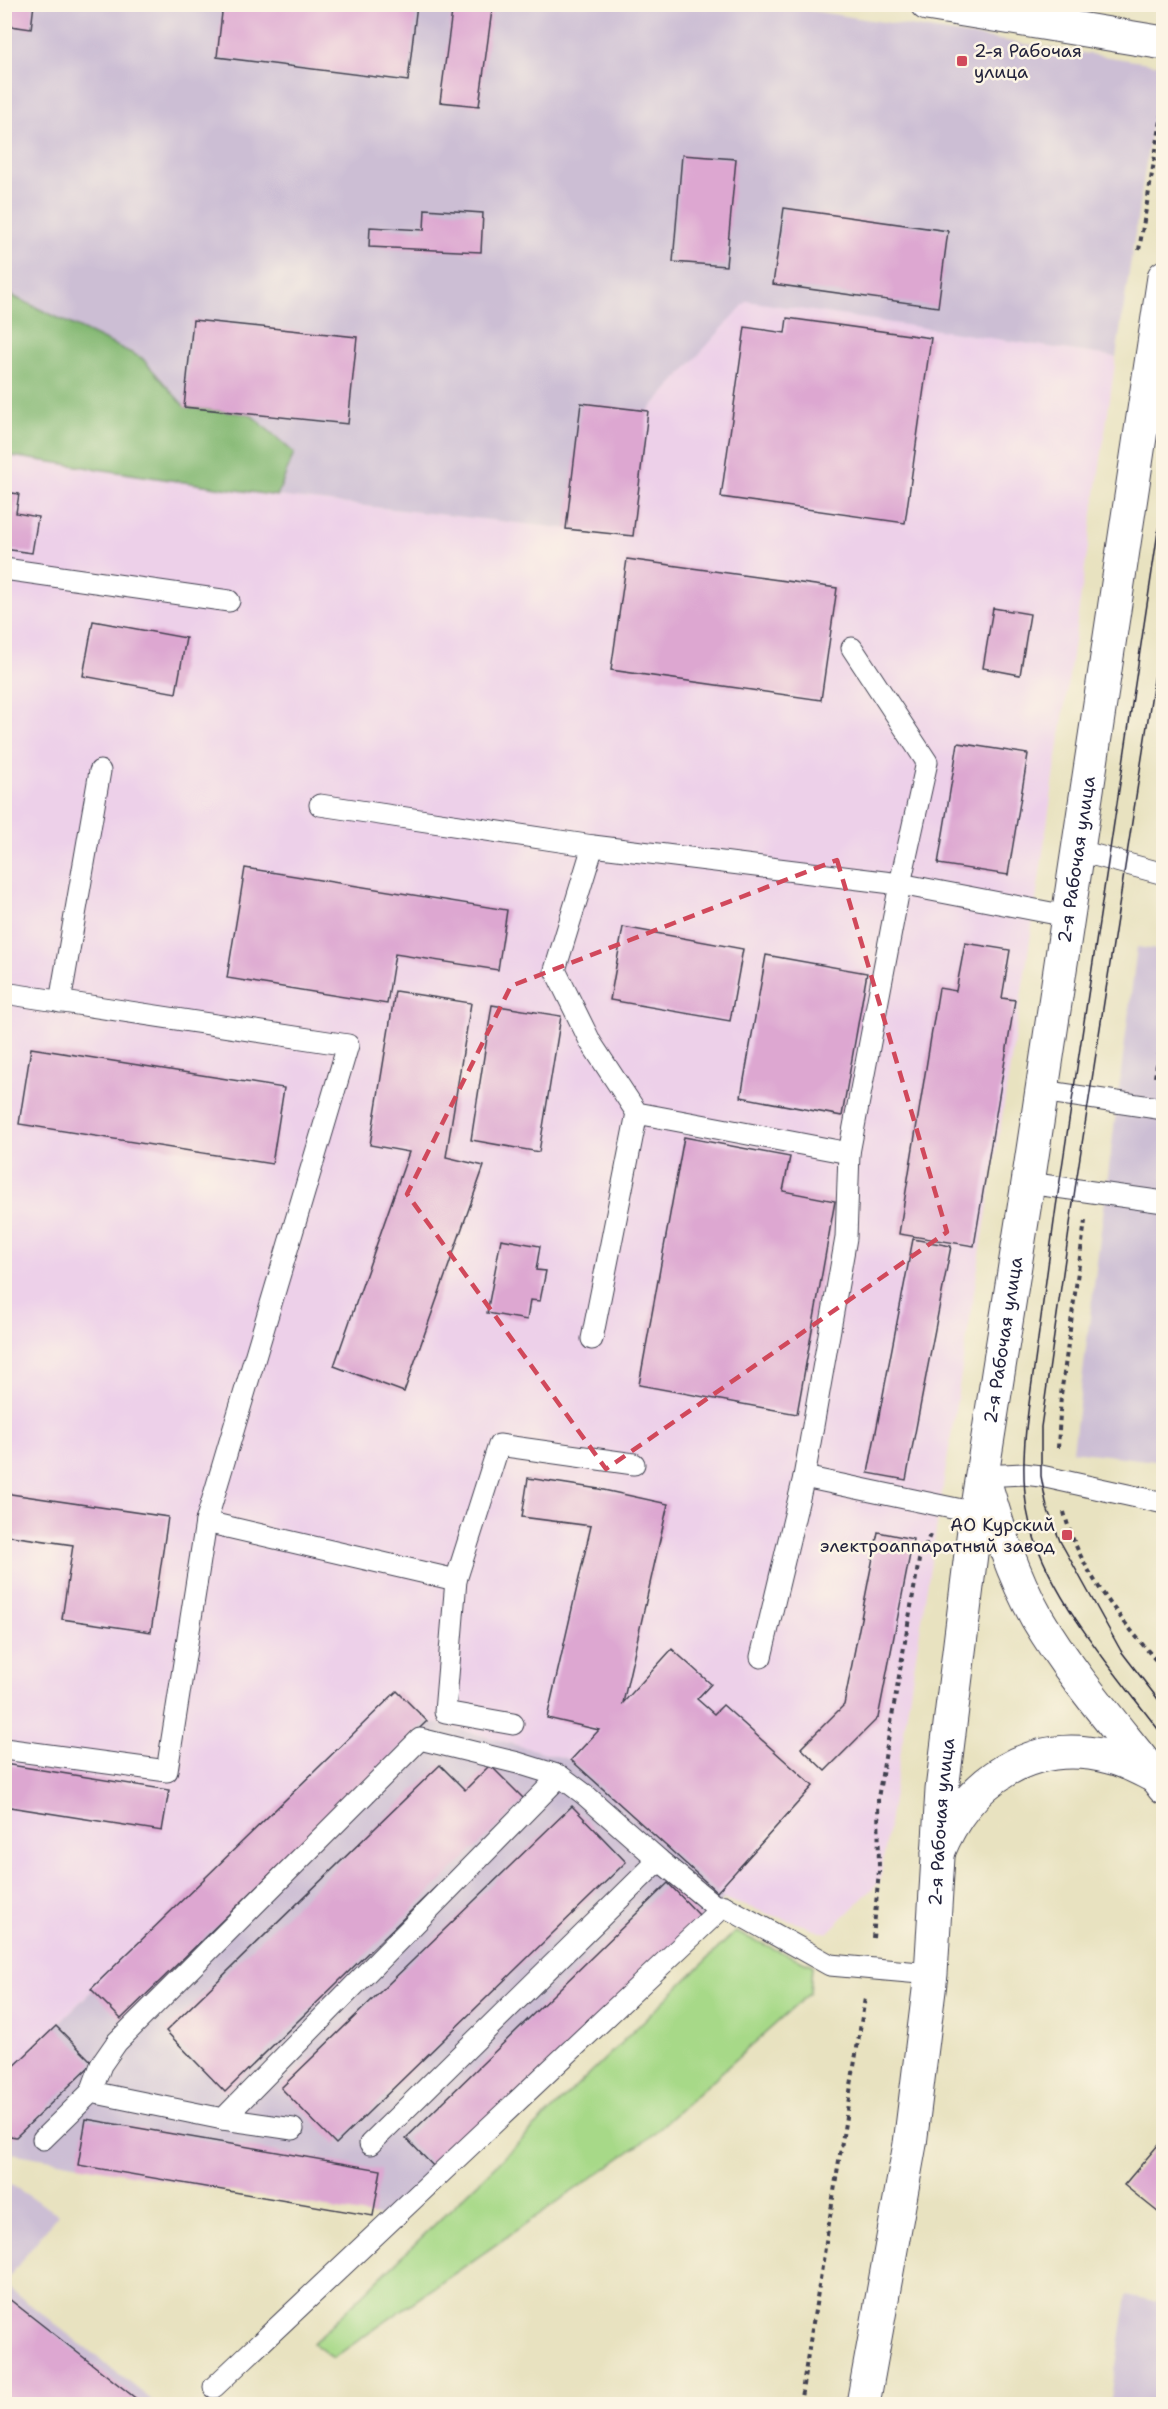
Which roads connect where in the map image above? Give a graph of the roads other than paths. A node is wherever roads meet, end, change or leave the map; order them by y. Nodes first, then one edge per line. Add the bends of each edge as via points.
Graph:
1 (927, 4) edge
2 (1164, 43) edge
3 (1164, 277) edge
4 (4, 569) edge
5 (230, 601) dead end
6 (852, 648) dead end
7 (100, 771) dead end
8 (320, 805) dead end
9 (594, 846) junction
10 (1077, 850) junction
11 (1164, 874) edge
12 (900, 884) junction
13 (1067, 916) junction
14 (4, 993) edge
15 (60, 1002) junction
16 (1042, 1091) junction
17 (1157, 1108) edge
18 (637, 1113) junction
19 (849, 1154) junction
20 (1028, 1183) junction
21 (1164, 1202) edge
22 (592, 1339) dead end
23 (634, 1464) dead end
24 (983, 1476) junction
25 (804, 1477) junction
26 (1163, 1503) edge
27 (976, 1513) junction
28 (206, 1522) junction
29 (456, 1580) junction
30 (761, 1657) dead end
31 (513, 1724) dead end
32 (4, 1749) edge
33 (560, 1776) junction
34 (1159, 1782) edge
35 (938, 1853) junction
36 (659, 1860) junction
37 (724, 1906) junction
38 (931, 1974) junction
39 (91, 2092) junction
40 (223, 2119) junction
41 (293, 2130) dead end
42 (43, 2139) dead end
43 (370, 2144) dead end
44 (214, 2387) dead end
45 (863, 2404) edge

1 - 2 main road
3 - 10 main road, 2-я Рабочая улица
4 - 5 lane
6 - 12 lane via 927,762
7 - 15 lane
8 - 9 lane
9 - 12 lane
9 - 18 lane via 555,970 591,1043
10 - 11 lane
10 - 13 main road, 2-я Рабочая улица
12 - 13 lane
12 - 19 lane
13 - 16 main road, 2-я Рабочая улица
14 - 15 lane
15 - 28 lane via 348,1045
16 - 17 lane
16 - 20 main road, 2-я Рабочая улица
18 - 19 lane
18 - 22 lane
19 - 25 lane via 846,1238
20 - 21 lane
20 - 24 main road, 2-я Рабочая улица
23 - 29 lane via 499,1445
24 - 26 lane via 1023,1474 1059,1479
24 - 27 main road, 2-я Рабочая улица
24 - 34 main road via 1005,1549 1037,1617 1092,1698
25 - 27 lane
25 - 30 lane
27 - 35 main road, 2-я Рабочая улица
28 - 29 lane
28 - 32 lane via 167,1771
29 - 31 lane via 446,1712
33 - 36 lane
33 - 39 lane via 420,1739 117,2042 101,2065
33 - 40 lane
34 - 35 main road via 1112,1757 1096,1754 1062,1753 1028,1759 1000,1773 970,1799 954,1819
35 - 38 main road, 2-я Рабочая улица
36 - 37 lane via 715,1906
36 - 43 lane
37 - 38 lane via 830,1965
37 - 44 lane
38 - 45 main road, 2-я Рабочая улица via 910,2144
39 - 40 lane
39 - 42 lane
40 - 41 lane

